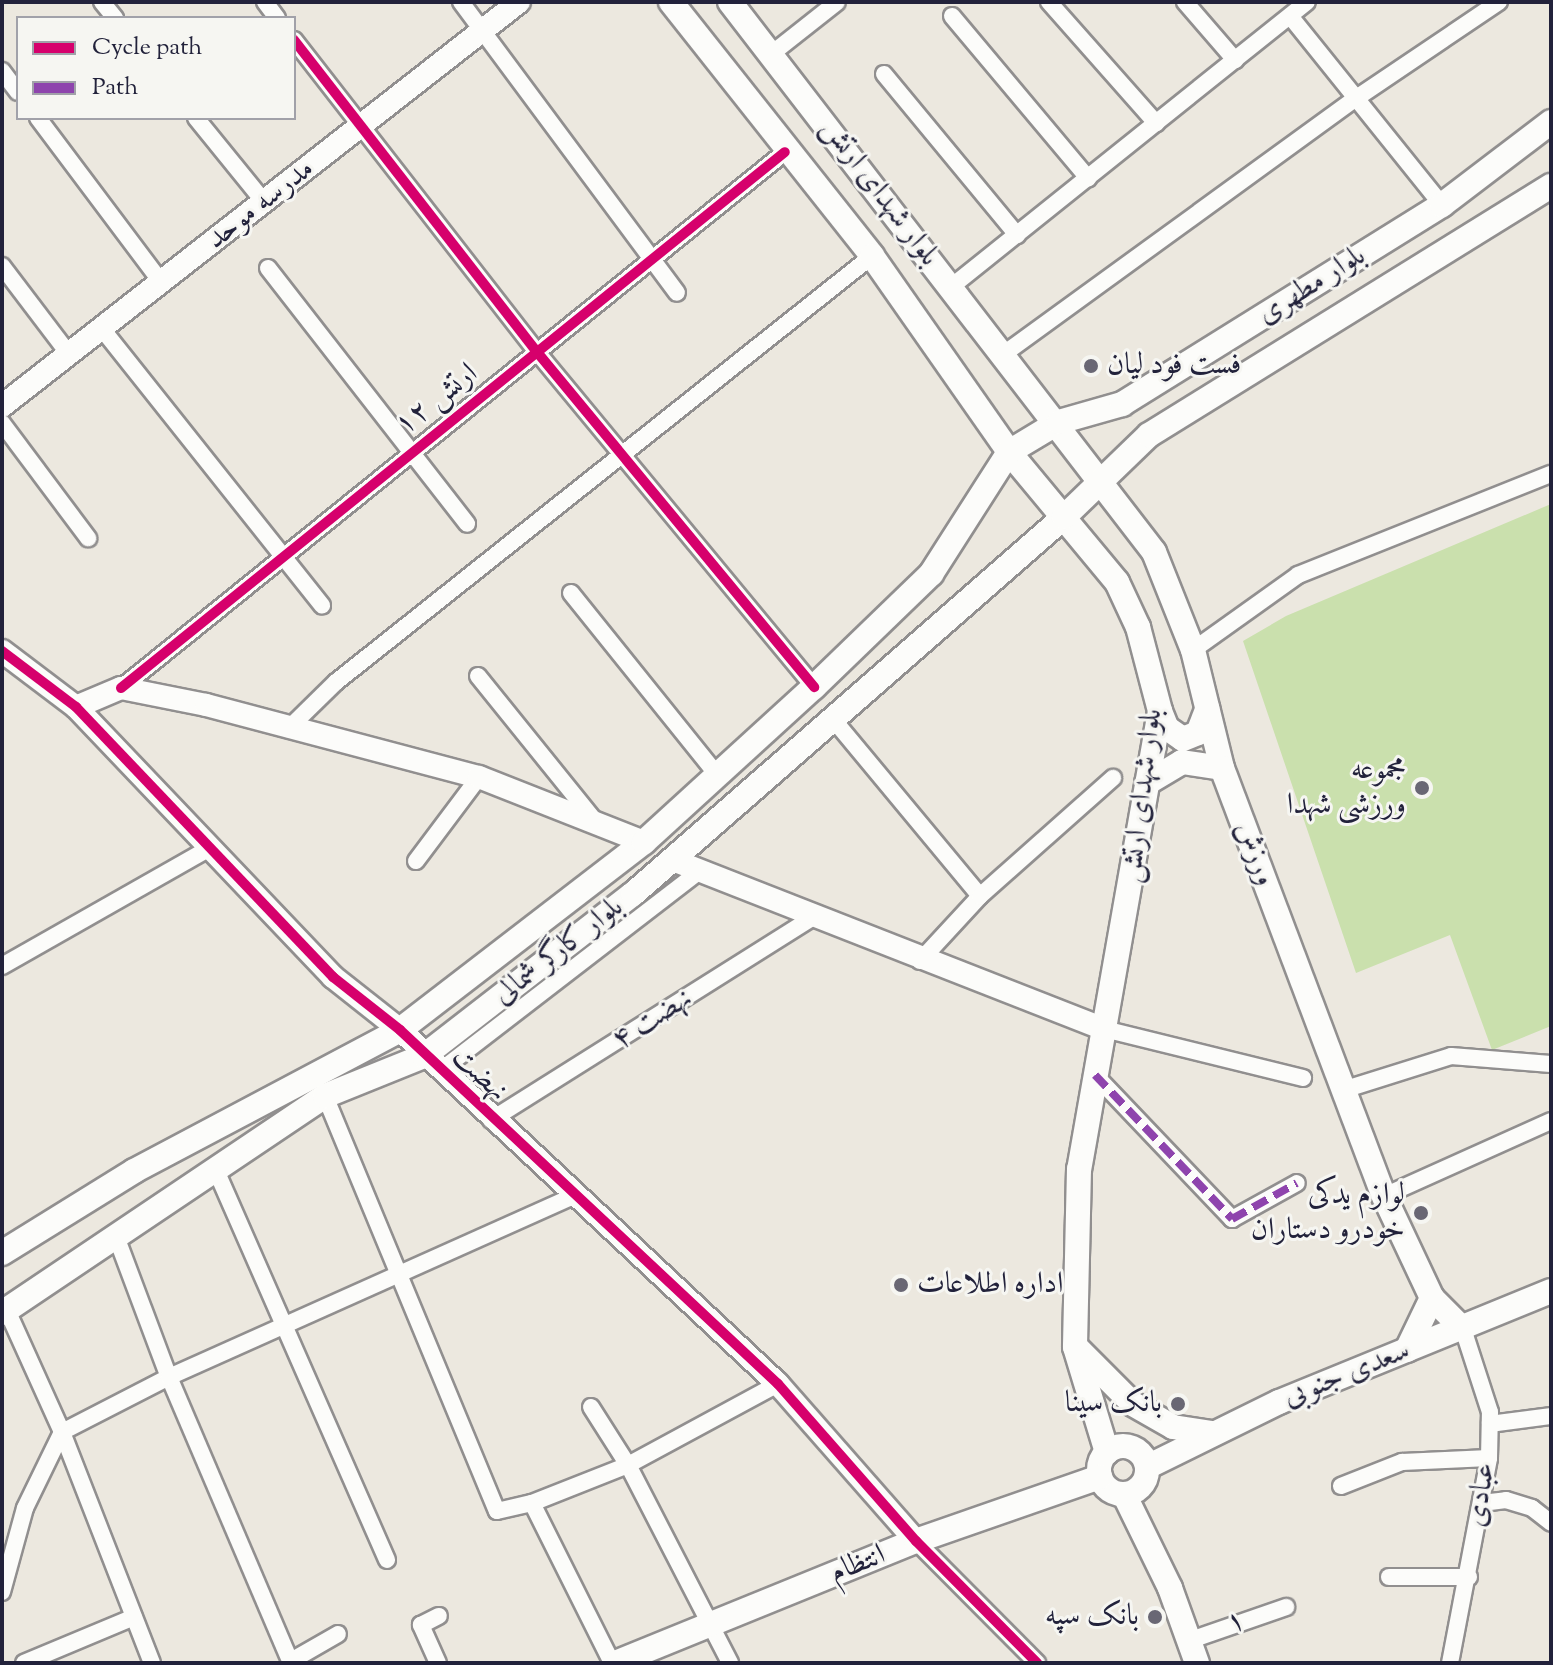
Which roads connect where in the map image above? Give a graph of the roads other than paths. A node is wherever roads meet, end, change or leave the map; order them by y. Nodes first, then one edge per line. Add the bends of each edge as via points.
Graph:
1 (461, 2) edge
2 (519, 2) edge
3 (671, 2) edge
4 (730, 2) edge
5 (837, 2) edge
6 (1049, 2) edge
7 (1185, 2) edge
8 (1307, 2) edge
9 (1499, 2) edge
10 (952, 16) dead end
11 (1290, 16) junction
12 (481, 31) junction
13 (296, 43) edge
14 (770, 55) junction
15 (1235, 60) junction
16 (2, 71) edge
17 (884, 74) dead end
18 (16, 89) edge
19 (1358, 97) junction
20 (40, 120) edge
21 (198, 120) edge
22 (1551, 122) edge
23 (1156, 123) junction
24 (361, 128) junction
25 (785, 152) junction
26 (1088, 178) junction
27 (1551, 186) edge
28 (265, 203) junction
29 (1442, 205) junction
30 (1017, 235) junction
31 (872, 256) junction
32 (650, 262) junction
33 (2, 266) edge
34 (268, 268) dead end
35 (162, 283) junction
36 (951, 287) junction
37 (677, 293) dead end
38 (103, 330) junction
39 (537, 352) junction
40 (68, 353) junction
41 (1001, 356) junction
42 (2, 406) edge
43 (1059, 422) junction
44 (2, 423) edge
45 (410, 451) junction
46 (1009, 452) junction
47 (624, 458) junction
48 (1551, 474) edge
49 (1104, 481) junction
50 (1064, 517) junction
51 (467, 524) dead end
52 (88, 538) dead end
53 (283, 557) junction
54 (571, 593) dead end
55 (322, 605) dead end
56 (1193, 650) junction
57 (2, 651) edge
58 (478, 676) dead end
59 (814, 687) junction
60 (121, 688) junction
61 (76, 707) junction
62 (1207, 709) junction
63 (1160, 711) junction
64 (833, 719) junction
65 (288, 729) junction
66 (1222, 768) junction
67 (718, 776) junction
68 (479, 777) junction
69 (1113, 778) dead end
70 (1147, 783) junction
71 (597, 823) junction
72 (644, 842) junction
73 (210, 848) junction
74 (673, 860) junction
75 (416, 861) dead end
76 (700, 871) junction
77 (980, 896) junction
78 (813, 917) junction
79 (920, 961) junction
80 (2, 966) edge
81 (1104, 1029) junction
82 (400, 1030) junction
83 (432, 1064) junction
84 (1551, 1064) edge
85 (1095, 1075) junction
86 (1303, 1078) dead end
87 (1343, 1090) junction
88 (325, 1096) junction
89 (491, 1120) junction
90 (1551, 1121) edge
91 (215, 1168) junction
92 (1297, 1183) dead end
93 (575, 1195) junction
94 (1384, 1196) junction
95 (117, 1239) junction
96 (2, 1253) edge
97 (401, 1272) junction
98 (1551, 1291) edge
99 (1432, 1298) junction
100 (4, 1312) edge
101 (287, 1324) junction
102 (1463, 1329) junction
103 (1075, 1347) junction
104 (1407, 1350) junction
105 (169, 1377) junction
106 (778, 1384) junction
107 (591, 1407) dead end
108 (1551, 1416) edge
109 (1490, 1424) junction
110 (62, 1432) junction
111 (1211, 1433) junction
112 (1107, 1452) junction
113 (1489, 1458) junction
114 (628, 1465) junction
115 (1147, 1467) junction
116 (1100, 1477) junction
117 (1341, 1486) dead end
118 (1124, 1494) junction
119 (532, 1503) junction
120 (1482, 1503) junction
121 (1551, 1523) edge
122 (916, 1541) junction
123 (387, 1560) dead end
124 (1389, 1577) dead end
125 (1469, 1577) junction
126 (2, 1592) edge
127 (1286, 1607) dead end
128 (439, 1616) dead end
129 (134, 1617) junction
130 (708, 1625) junction
131 (338, 1634) dead end
132 (1192, 1652) edge
133 (291, 1662) edge
134 (24, 1663) edge
135 (152, 1663) edge
136 (438, 1663) edge
137 (613, 1663) edge
138 (730, 1663) edge
139 (1037, 1663) edge
140 (1450, 1663) edge

1 - 12 street
2 - 12 street, مدرسه موحد
3 - 25 main road, بلوار شهدای ارتش
4 - 14 main road, بلوار شهدای ارتش
5 - 14 street
6 - 23 street
7 - 15 street
8 - 11 street
9 - 19 street
10 - 26 street
11 - 15 street
11 - 19 street
12 - 24 street, مدرسه موحد
12 - 32 street
13 - 24 street
14 - 36 main road, بلوار شهدای ارتش
15 - 23 street
16 - 18 street
17 - 30 street
19 - 29 street
19 - 41 street
20 - 35 street
21 - 28 street
22 - 29 main road, بلوار مطهری
23 - 26 street
24 - 28 street, مدرسه موحد
24 - 39 street
25 - 31 main road, بلوار شهدای ارتش
25 - 32 street, ارتش ۱۲
26 - 30 street
27 - 49 main road, بلوار مطهری via 1149,435
28 - 35 street, مدرسه موحد
29 - 43 main road, بلوار مطهری via 1122,404
30 - 36 street
31 - 46 main road, بلوار شهدای ارتش
31 - 47 street
32 - 37 street
32 - 39 street, ارتش ۱۲
33 - 40 street
34 - 45 street
35 - 38 street, مدرسه موحد
36 - 41 main road, بلوار شهدای ارتش
38 - 40 street, مدرسه موحد
38 - 53 street
39 - 45 street, ارتش ۱۲
39 - 47 street
40 - 42 street, مدرسه موحد
41 - 43 main road, بلوار شهدای ارتش
43 - 46 main road, بلوار مطهری
43 - 49 main road, ورزش
44 - 52 street
45 - 51 street
45 - 53 street, ارتش ۱۲
46 - 50 main road, بلوار شهدای ارتش
46 - 59 main road, بلوار کارگر شمالی via 931,574
47 - 59 street
47 - 65 street via 336,682
48 - 56 street via 1298,575
49 - 50 main road, بلوار مطهری
49 - 56 main road, ورزش via 1154,552
50 - 63 main road, بلوار شهدای ارتش via 1117,582 1138,627
50 - 64 main road, بلوار کارگر شمالی
53 - 55 street
53 - 60 street, ارتش ۱۲
54 - 67 street
56 - 62 main road, ورزش
57 - 61 street, نهضت
58 - 71 street
59 - 67 main road, بلوار کارگر شمالی
60 - 61 street
60 - 65 street
61 - 73 street, نهضت
62 - 63 main road via 1198,733 1183,739 1167,728
62 - 66 main road, ورزش
63 - 70 main road, بلوار شهدای ارتش
64 - 74 main road, بلوار کارگر شمالی
64 - 77 street
65 - 68 street
66 - 70 main road via 1182,762
66 - 87 main road, ورزش
67 - 72 main road, بلوار کارگر شمالی
68 - 71 street
68 - 75 street
69 - 77 street
70 - 81 main road, بلوار شهدای ارتش
71 - 72 street
72 - 82 main road, بلوار کارگر شمالی
73 - 80 street
73 - 82 street, نهضت via 333,977
74 - 76 street
74 - 83 main road, بلوار کارگر شمالی
76 - 78 street
76 - 83 street
77 - 79 street
78 - 79 street
78 - 89 street, نهضت ۴
79 - 81 street
81 - 85 main road, بلوار شهدای ارتش
81 - 86 street
82 - 83 street, نهضت
82 - 96 main road, بلوار کارگر شمالی via 134,1171
83 - 88 main road, بلوار کارگر شمالی
83 - 89 street, نهضت
84 - 87 street via 1451,1056
85 - 92 street via 1232,1219
85 - 103 main road, بلوار شهدای ارتش via 1079,1169
87 - 94 main road, ورزش
88 - 91 main road, بلوار کارگر شمالی
88 - 97 street
89 - 93 street, نهضت
90 - 94 street
91 - 95 main road, بلوار کارگر شمالی
91 - 101 street
93 - 97 street
93 - 106 street, نهضت
94 - 99 main road, ورزش
95 - 100 main road, بلوار کارگر شمالی
95 - 105 street
97 - 101 street
97 - 119 street via 497,1511
98 - 102 main road, سعدی جنوبی
99 - 102 main road, ورزش
99 - 104 main road
100 - 110 street
101 - 105 street
101 - 123 street
102 - 104 main road, سعدی جنوبی
102 - 109 street, عبادی
103 - 111 main road via 1133,1404 1173,1427
103 - 112 main road, بلوار شهدای ارتش
104 - 111 main road, سعدی جنوبی
105 - 110 street
105 - 133 street
106 - 114 street
106 - 122 street, نهضت
107 - 114 street
108 - 109 street
109 - 113 street, عبادی
110 - 126 street via 25,1508
110 - 129 street
111 - 115 main road, سعدی جنوبی
112 - 115 main road via 1131,1447
112 - 116 main road
113 - 117 street via 1402,1462
113 - 120 street, عبادی
114 - 119 street
114 - 130 street
115 - 118 main road via 1142,1486
116 - 118 main road via 1109,1489
116 - 122 main road, انتظام
118 - 132 main road via 1170,1588
119 - 137 street
120 - 121 street via 1506,1500 1532,1508
120 - 125 street, عبادی
122 - 130 main road, انتظام
122 - 139 street
124 - 125 street
125 - 140 street, عبادی
127 - 132 street, ۱
128 - 136 street via 421,1625
129 - 134 street
129 - 135 street
130 - 137 main road, انتظام
130 - 138 street
131 - 133 street

